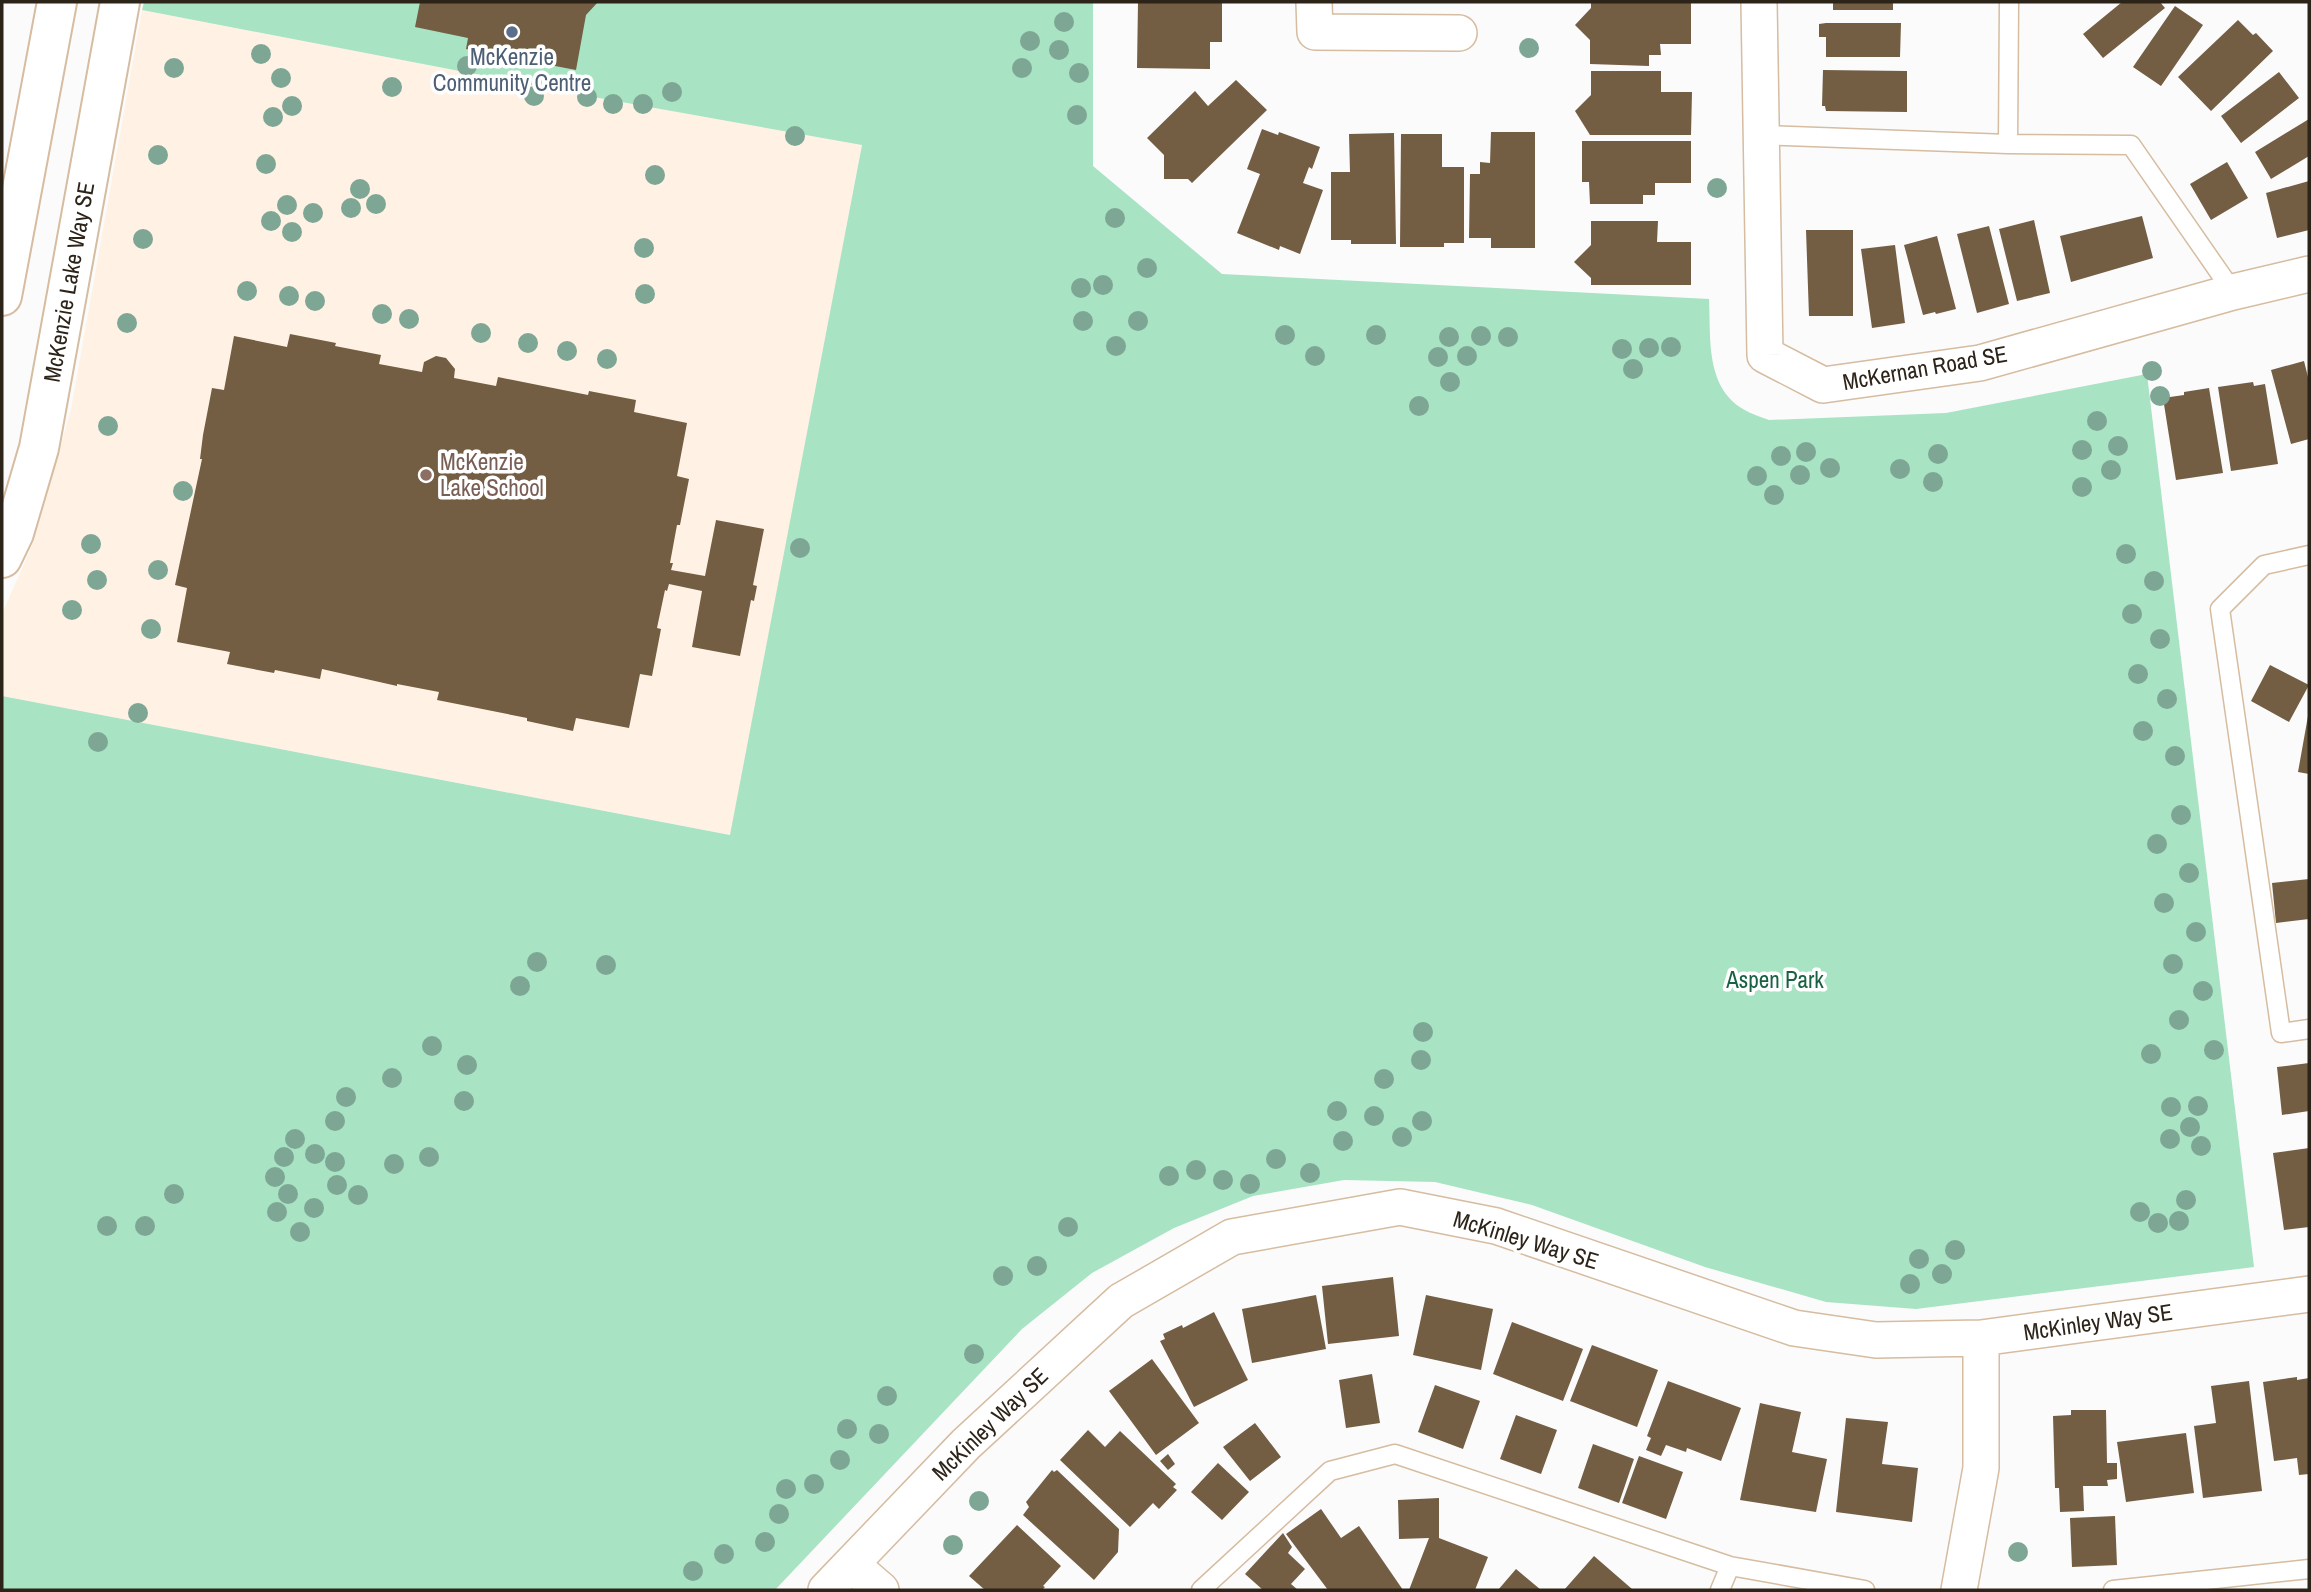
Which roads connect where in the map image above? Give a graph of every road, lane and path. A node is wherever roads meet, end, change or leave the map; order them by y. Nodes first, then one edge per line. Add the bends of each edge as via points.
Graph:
1 (57, 2) edge
2 (120, 2) edge
3 (1314, 2) edge
4 (1759, 2) edge
5 (2009, 2) edge
6 (1459, 33) dead end
7 (1761, 135) junction
8 (2008, 144) junction
9 (2309, 274) edge
10 (2233, 292) junction
11 (2, 296) edge
12 (2309, 555) edge
13 (2, 558) edge
14 (2309, 1029) edge
15 (2309, 1294) edge
16 (1981, 1338) junction
17 (851, 1564) junction
18 (1730, 1566) junction
19 (2309, 1569) edge
20 (826, 1590) edge
21 (881, 1590) edge
22 (1201, 1590) edge
23 (1720, 1590) edge
24 (1865, 1590) edge
25 (1959, 1590) edge
26 (2113, 1590) edge

1 - 11 street
2 - 13 street, McKenzie Lake Way SE via 39,448
3 - 6 street via 1315,32
4 - 7 street, McKernan Road SE
5 - 8 lane
7 - 8 lane
7 - 10 street, McKernan Road SE via 1765,355 1823,385 1980,363
8 - 10 lane via 2131,145
9 - 10 street, McKernan Road SE
12 - 14 lane via 2264,565 2220,609 2281,1032
15 - 16 street, McKinley Way SE
16 - 17 street, McKinley Way SE via 1876,1340 1794,1328 1496,1226 1401,1207 1232,1237 1121,1301 966,1444
16 - 25 street via 1981,1468
17 - 20 street, McKinley Way SE
17 - 21 street
18 - 22 lane via 1395,1454 1330,1471
18 - 23 lane
18 - 24 lane
19 - 26 lane

